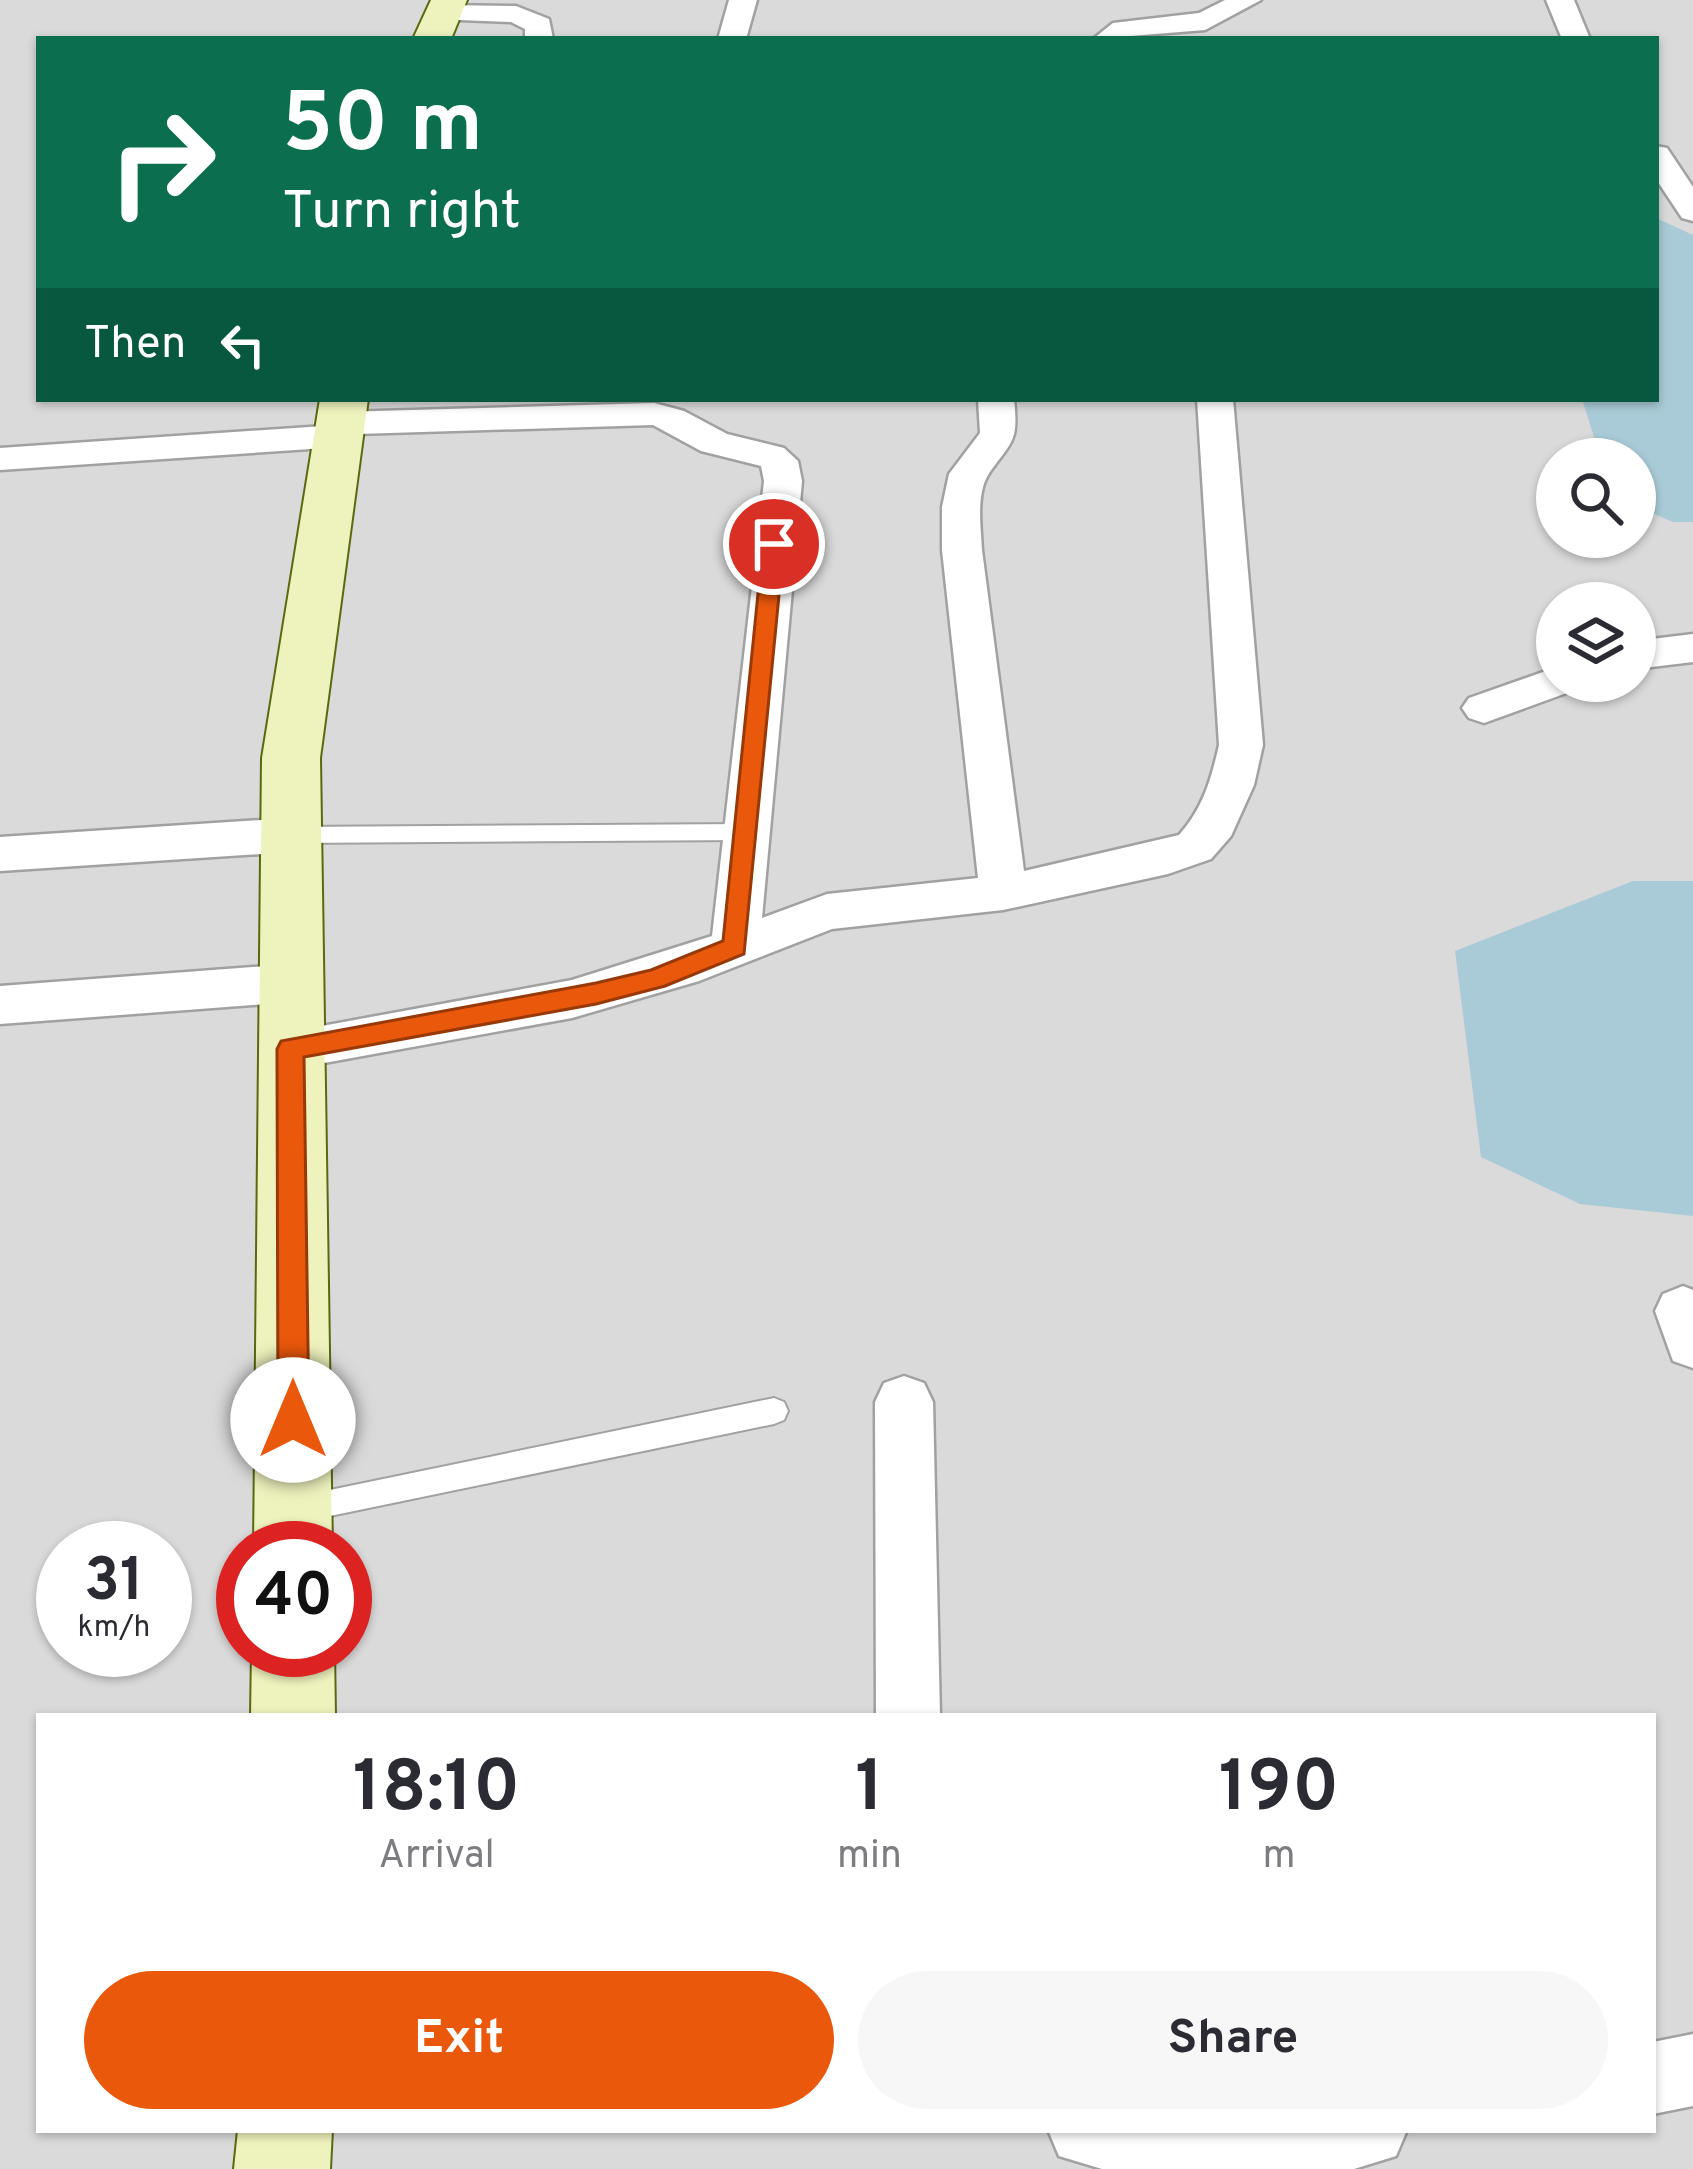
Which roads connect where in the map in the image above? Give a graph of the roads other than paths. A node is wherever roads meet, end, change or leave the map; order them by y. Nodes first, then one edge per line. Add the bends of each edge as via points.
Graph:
1 (743, 0) edge
2 (1247, 0) edge
3 (1560, 0) edge
4 (442, 17) edge
5 (539, 36) edge
6 (733, 36) edge
7 (1112, 36) edge
8 (1575, 36) edge
9 (1659, 152) edge
10 (1693, 152) edge
11 (1659, 157) edge
12 (1693, 211) edge
13 (997, 402) edge
14 (1215, 402) edge
15 (342, 419) edge
16 (0, 459) edge
17 (1693, 648) edge
18 (1656, 652) edge
19 (1536, 689) edge
20 (1484, 708) dead end
21 (746, 832) junction
22 (292, 835) junction
23 (0, 854) edge
24 (1003, 893) junction
25 (735, 947) junction
26 (294, 983) junction
27 (0, 1005) edge
28 (291, 1049) junction
29 (904, 1402) dead end
30 (774, 1411) dead end
31 (293, 1521) edge
32 (326, 1521) edge
33 (293, 1677) edge
34 (293, 1713) edge
35 (908, 1713) edge
36 (1693, 2071) edge
37 (1656, 2077) edge
38 (286, 2133) edge
39 (1113, 2133) edge
40 (1345, 2133) edge
41 (282, 2169) edge

1 - 6 street
2 - 7 street via 1204,21
3 - 8 street
4 - 5 street via 534,19
9 - 10 street
11 - 12 street
13 - 24 street via 999,433 968,474 961,508
14 - 24 street via 1241,746 1232,785 1195,847
15 - 16 street
15 - 21 street via 654,414 778,461 783,481
15 - 22 street via 291,758
17 - 18 street
19 - 20 street
21 - 22 lane
21 - 25 street
22 - 23 street
22 - 26 street
24 - 25 street via 827,912
25 - 28 street via 596,994
26 - 27 street
26 - 28 street
28 - 31 street
29 - 35 street
30 - 32 lane
33 - 34 street
36 - 37 street
38 - 41 street
39 - 40 street via 1236,2146

